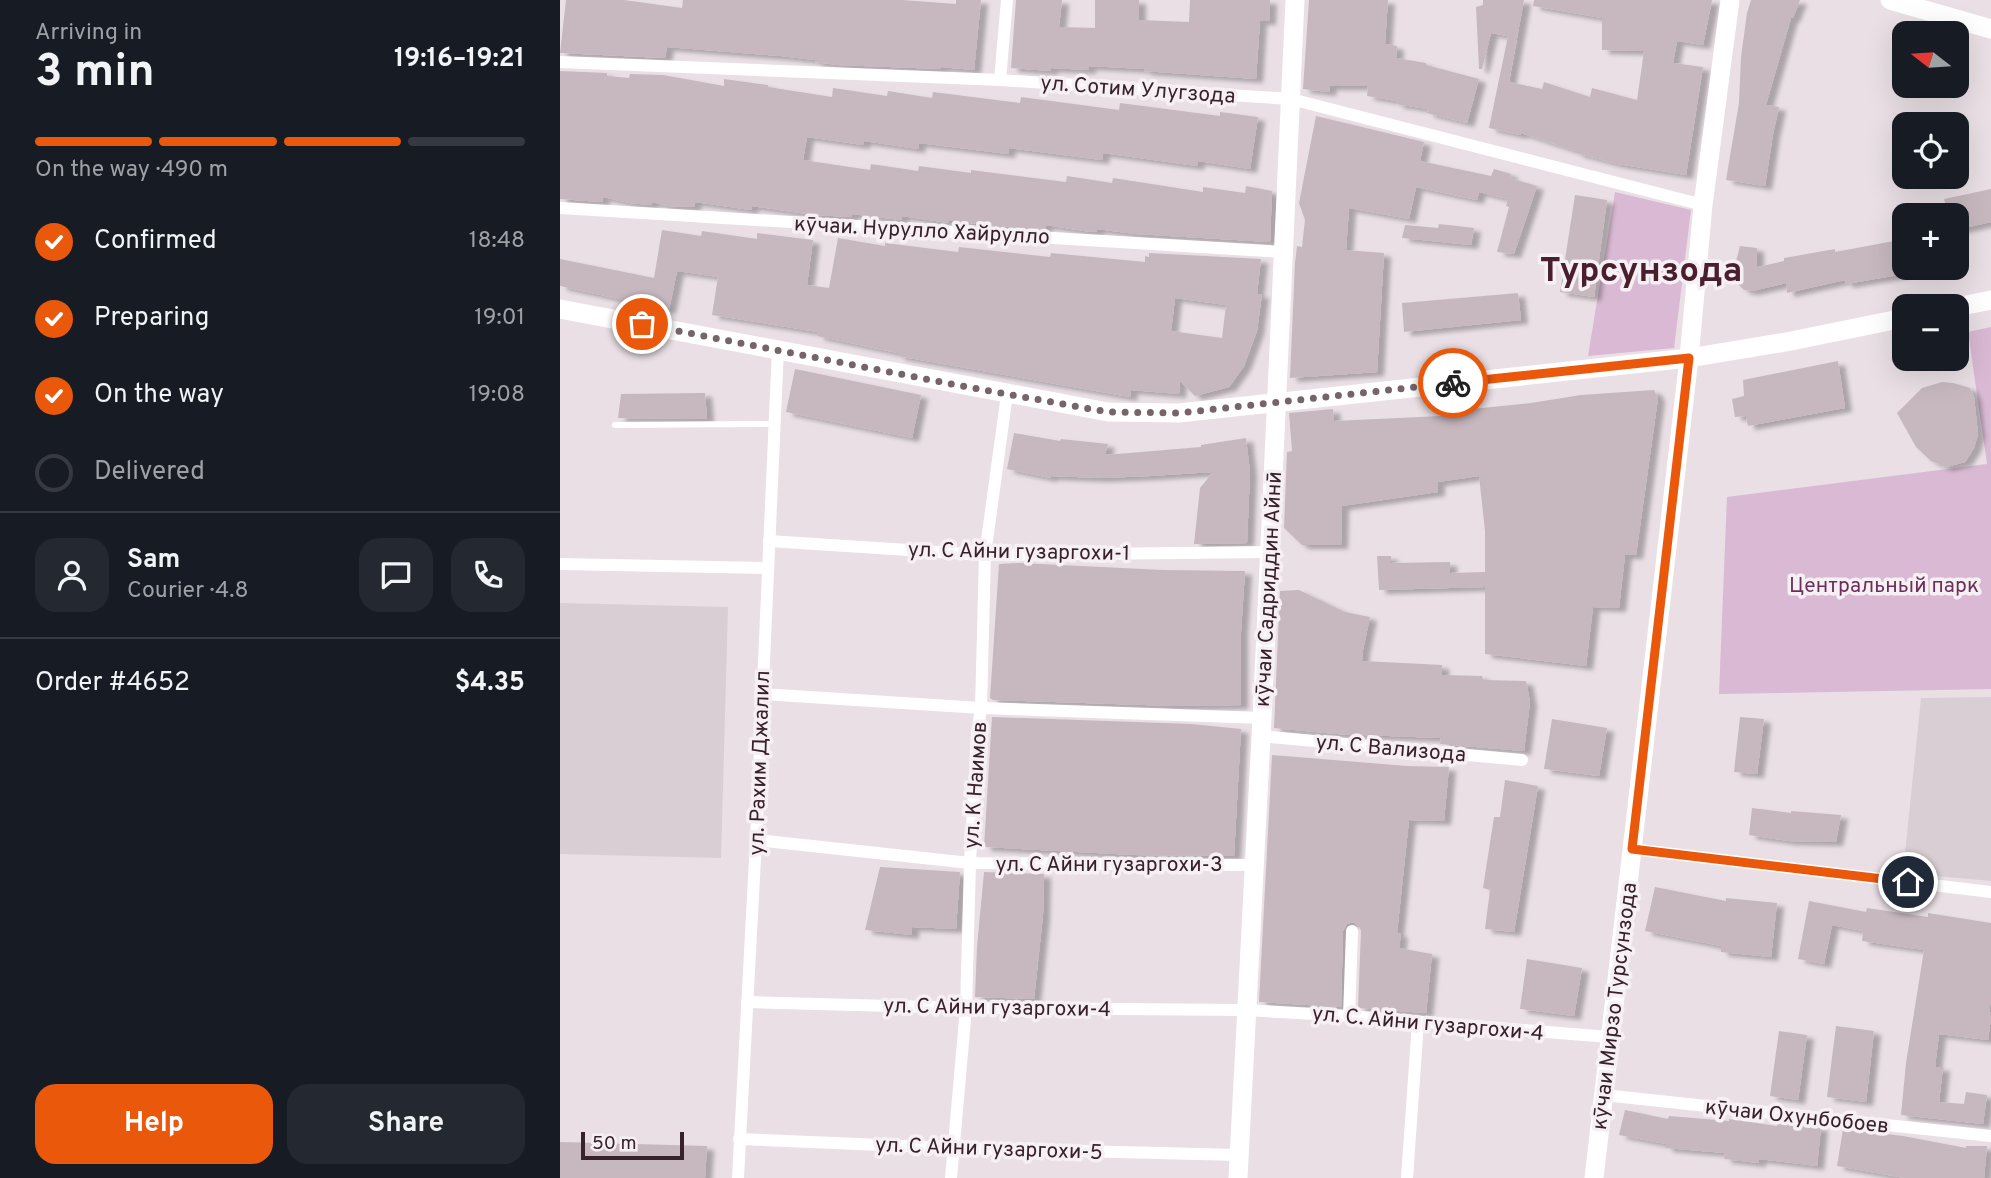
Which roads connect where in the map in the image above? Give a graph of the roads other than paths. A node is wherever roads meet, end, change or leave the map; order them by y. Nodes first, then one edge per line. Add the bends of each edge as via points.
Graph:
1 (1007, 0) edge
2 (1295, 0) edge
3 (1731, 0) edge
4 (1890, 0) edge
5 (1915, 3) edge
6 (1991, 29) edge
7 (560, 62) edge
8 (1000, 80) junction
9 (1291, 99) junction
10 (1703, 205) junction
11 (560, 208) edge
12 (1283, 252) junction
13 (1991, 300) edge
14 (1969, 304) edge
15 (560, 309) edge
16 (1892, 320) edge
17 (778, 349) junction
18 (1689, 358) junction
19 (1007, 394) junction
20 (1277, 402) junction
21 (774, 424) junction
22 (615, 425) dead end
23 (769, 541) junction
24 (1270, 552) junction
25 (985, 555) junction
26 (560, 564) edge
27 (767, 568) junction
28 (761, 694) junction
29 (981, 708) junction
30 (1261, 727) junction
31 (1522, 760) dead end
32 (756, 840) junction
33 (1632, 849) junction
34 (970, 863) junction
35 (1254, 865) junction
36 (1991, 892) edge
37 (1352, 931) dead end
38 (747, 1002) junction
39 (967, 1008) junction
40 (1246, 1010) junction
41 (1349, 1016) junction
42 (1418, 1022) junction
43 (1609, 1037) junction
44 (1603, 1095) junction
45 (1991, 1136) edge
46 (739, 1139) junction
47 (953, 1148) junction
48 (1239, 1155) junction
49 (738, 1178) edge
50 (951, 1178) edge
51 (1238, 1178) edge
52 (1407, 1178) edge
53 (1594, 1178) edge

1 - 8 street
2 - 9 street, кӯчаи Садриддин Айнӣ
3 - 10 street, кӯчаи Мирзо Турсунзода
4 - 5 street
5 - 6 street
7 - 8 street, ул. Сотим Улугзода
8 - 9 street, ул. Сотим Улугзода
9 - 10 street, ул. Сотим Улугзода
9 - 12 street, кӯчаи Садриддин Айнӣ
10 - 18 street, кӯчаи Мирзо Турсунзода
11 - 12 street, кӯчаи. Нурулло Хайрулло
12 - 20 street, кӯчаи Садриддин Айнӣ
13 - 14 street
15 - 17 street
16 - 18 street
17 - 19 street
17 - 21 street, ул. Рахим Джалил
18 - 20 street
18 - 33 street, кӯчаи Мирзо Турсунзода
19 - 20 street via 1108,412 1179,413
19 - 25 street, ул. К Наимов
20 - 24 street, кӯчаи Садриддин Айнӣ
21 - 22 lane
21 - 23 street, ул. Рахим Джалил
23 - 25 street, ул. С Айни гузаргохи-1
23 - 27 street, ул. Рахим Джалил
24 - 25 street, ул. С Айни гузаргохи-1
24 - 30 street, кӯчаи Садриддин Айнӣ
25 - 29 street, ул. К Наимов
26 - 27 street
27 - 28 street, ул. Рахим Джалил
28 - 29 street, ул. С Вализода
28 - 32 street, ул. Рахим Джалил
29 - 30 street, ул. С Вализода
29 - 34 street, ул. К Наимов
30 - 31 street, ул. С Вализода
30 - 35 street, кӯчаи Садриддин Айнӣ
32 - 34 street, ул. С Айни гузаргохи-3
32 - 38 street, ул. Рахим Джалил
33 - 36 street
33 - 43 street, кӯчаи Мирзо Турсунзода
34 - 35 street, ул. С Айни гузаргохи-3
34 - 39 street, ул. К Наимов
35 - 40 street, кӯчаи Садриддин Айнӣ
37 - 41 street
38 - 39 street, ул. С Айни гузаргохи-4
38 - 46 street, ул. Рахим Джалил
39 - 40 street, ул. С Айни гузаргохи-4
39 - 47 street, ул. К Наимов
40 - 41 street, ул. С. Айни гузаргохи-4
40 - 48 street, кӯчаи Садриддин Айнӣ
41 - 42 street, ул. С. Айни гузаргохи-4
42 - 43 street, ул. С. Айни гузаргохи-4
42 - 52 street
43 - 44 street, кӯчаи Мирзо Турсунзода
44 - 45 street, кӯчаи Охунбобоев
44 - 53 street, кӯчаи Мирзо Турсунзода
46 - 47 street, ул. С Айни гузаргохи-5
46 - 49 street, ул. Рахим Джалил
47 - 48 street, ул. С Айни гузаргохи-5
47 - 50 street, ул. К Наимов
48 - 51 street, кӯчаи Садриддин Айнӣ

